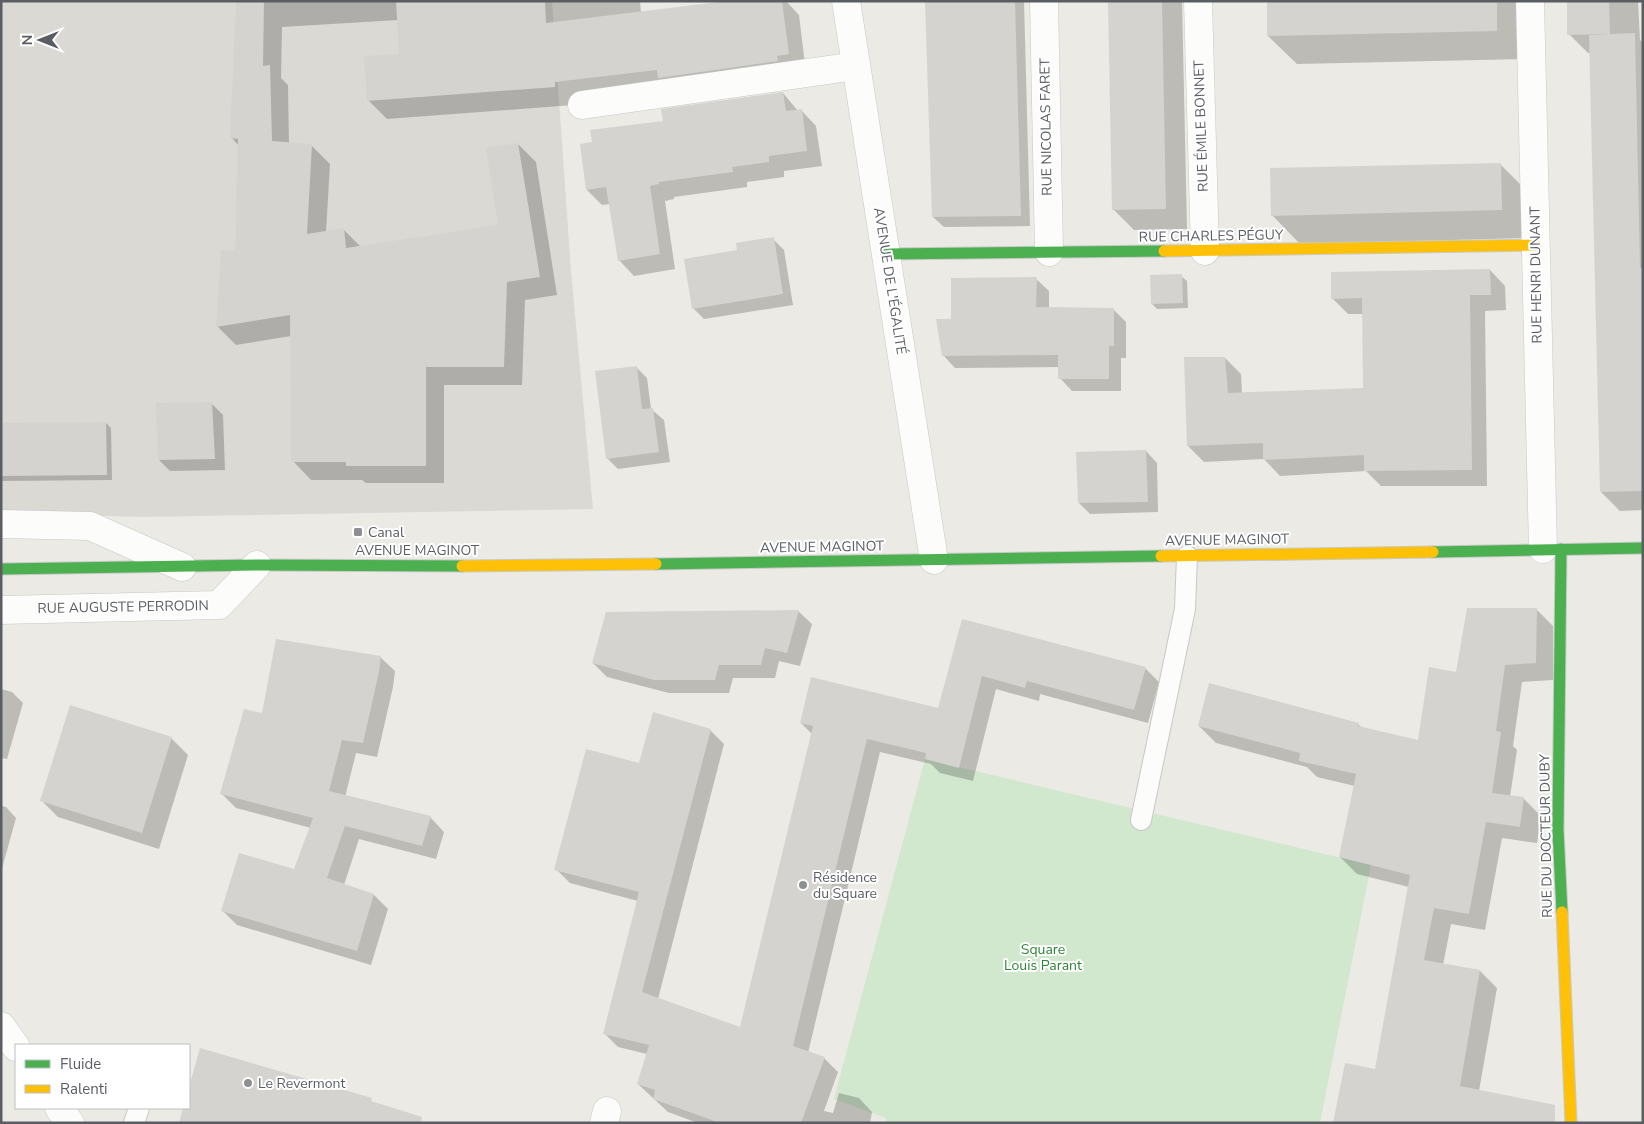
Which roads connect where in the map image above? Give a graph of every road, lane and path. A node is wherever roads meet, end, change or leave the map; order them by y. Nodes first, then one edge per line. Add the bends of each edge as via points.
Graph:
1 (846, 1) edge
2 (1044, 1) edge
3 (1198, 1) edge
4 (1530, 1) edge
5 (856, 66) junction
6 (582, 105) dead end
7 (1536, 245) junction
8 (1205, 251) junction
9 (1049, 252) junction
10 (886, 254) junction
11 (1, 524) edge
12 (1643, 548) edge
13 (1552, 549) junction
14 (1187, 556) junction
15 (934, 560) junction
16 (257, 565) junction
17 (182, 567) junction
18 (1, 569) edge
19 (1, 610) edge
20 (1141, 820) dead end
21 (1, 1026) edge
22 (15, 1046) edge
23 (60, 1109) edge
24 (139, 1109) edge
25 (70, 1123) edge
26 (134, 1123) edge
27 (1571, 1123) edge

1 - 5 street, AVENUE DE L'ÉGALITÉ
2 - 9 street, RUE NICOLAS FARET
3 - 8 street, RUE ÉMILE BONNET
4 - 7 street, RUE HENRI DUNANT
5 - 6 street
5 - 10 street, AVENUE DE L'ÉGALITÉ
7 - 8 main road, RUE CHARLES PÉGUY
7 - 13 street, RUE HENRI DUNANT
8 - 9 main road, RUE CHARLES PÉGUY
9 - 10 main road, RUE CHARLES PÉGUY
10 - 15 street, AVENUE DE L'ÉGALITÉ
11 - 17 street via 90,526
12 - 13 main road, AVENUE MAGINOT
13 - 14 main road, AVENUE MAGINOT
13 - 27 main road, RUE DU DOCTEUR DUBY via 1558,830
14 - 15 main road, AVENUE MAGINOT
14 - 20 lane via 1185,609
15 - 16 main road, AVENUE MAGINOT
16 - 17 main road, AVENUE MAGINOT
16 - 19 street, RUE AUGUSTE PERRODIN via 218,605
17 - 18 main road, AVENUE MAGINOT
21 - 22 street
23 - 25 street
24 - 26 lane

